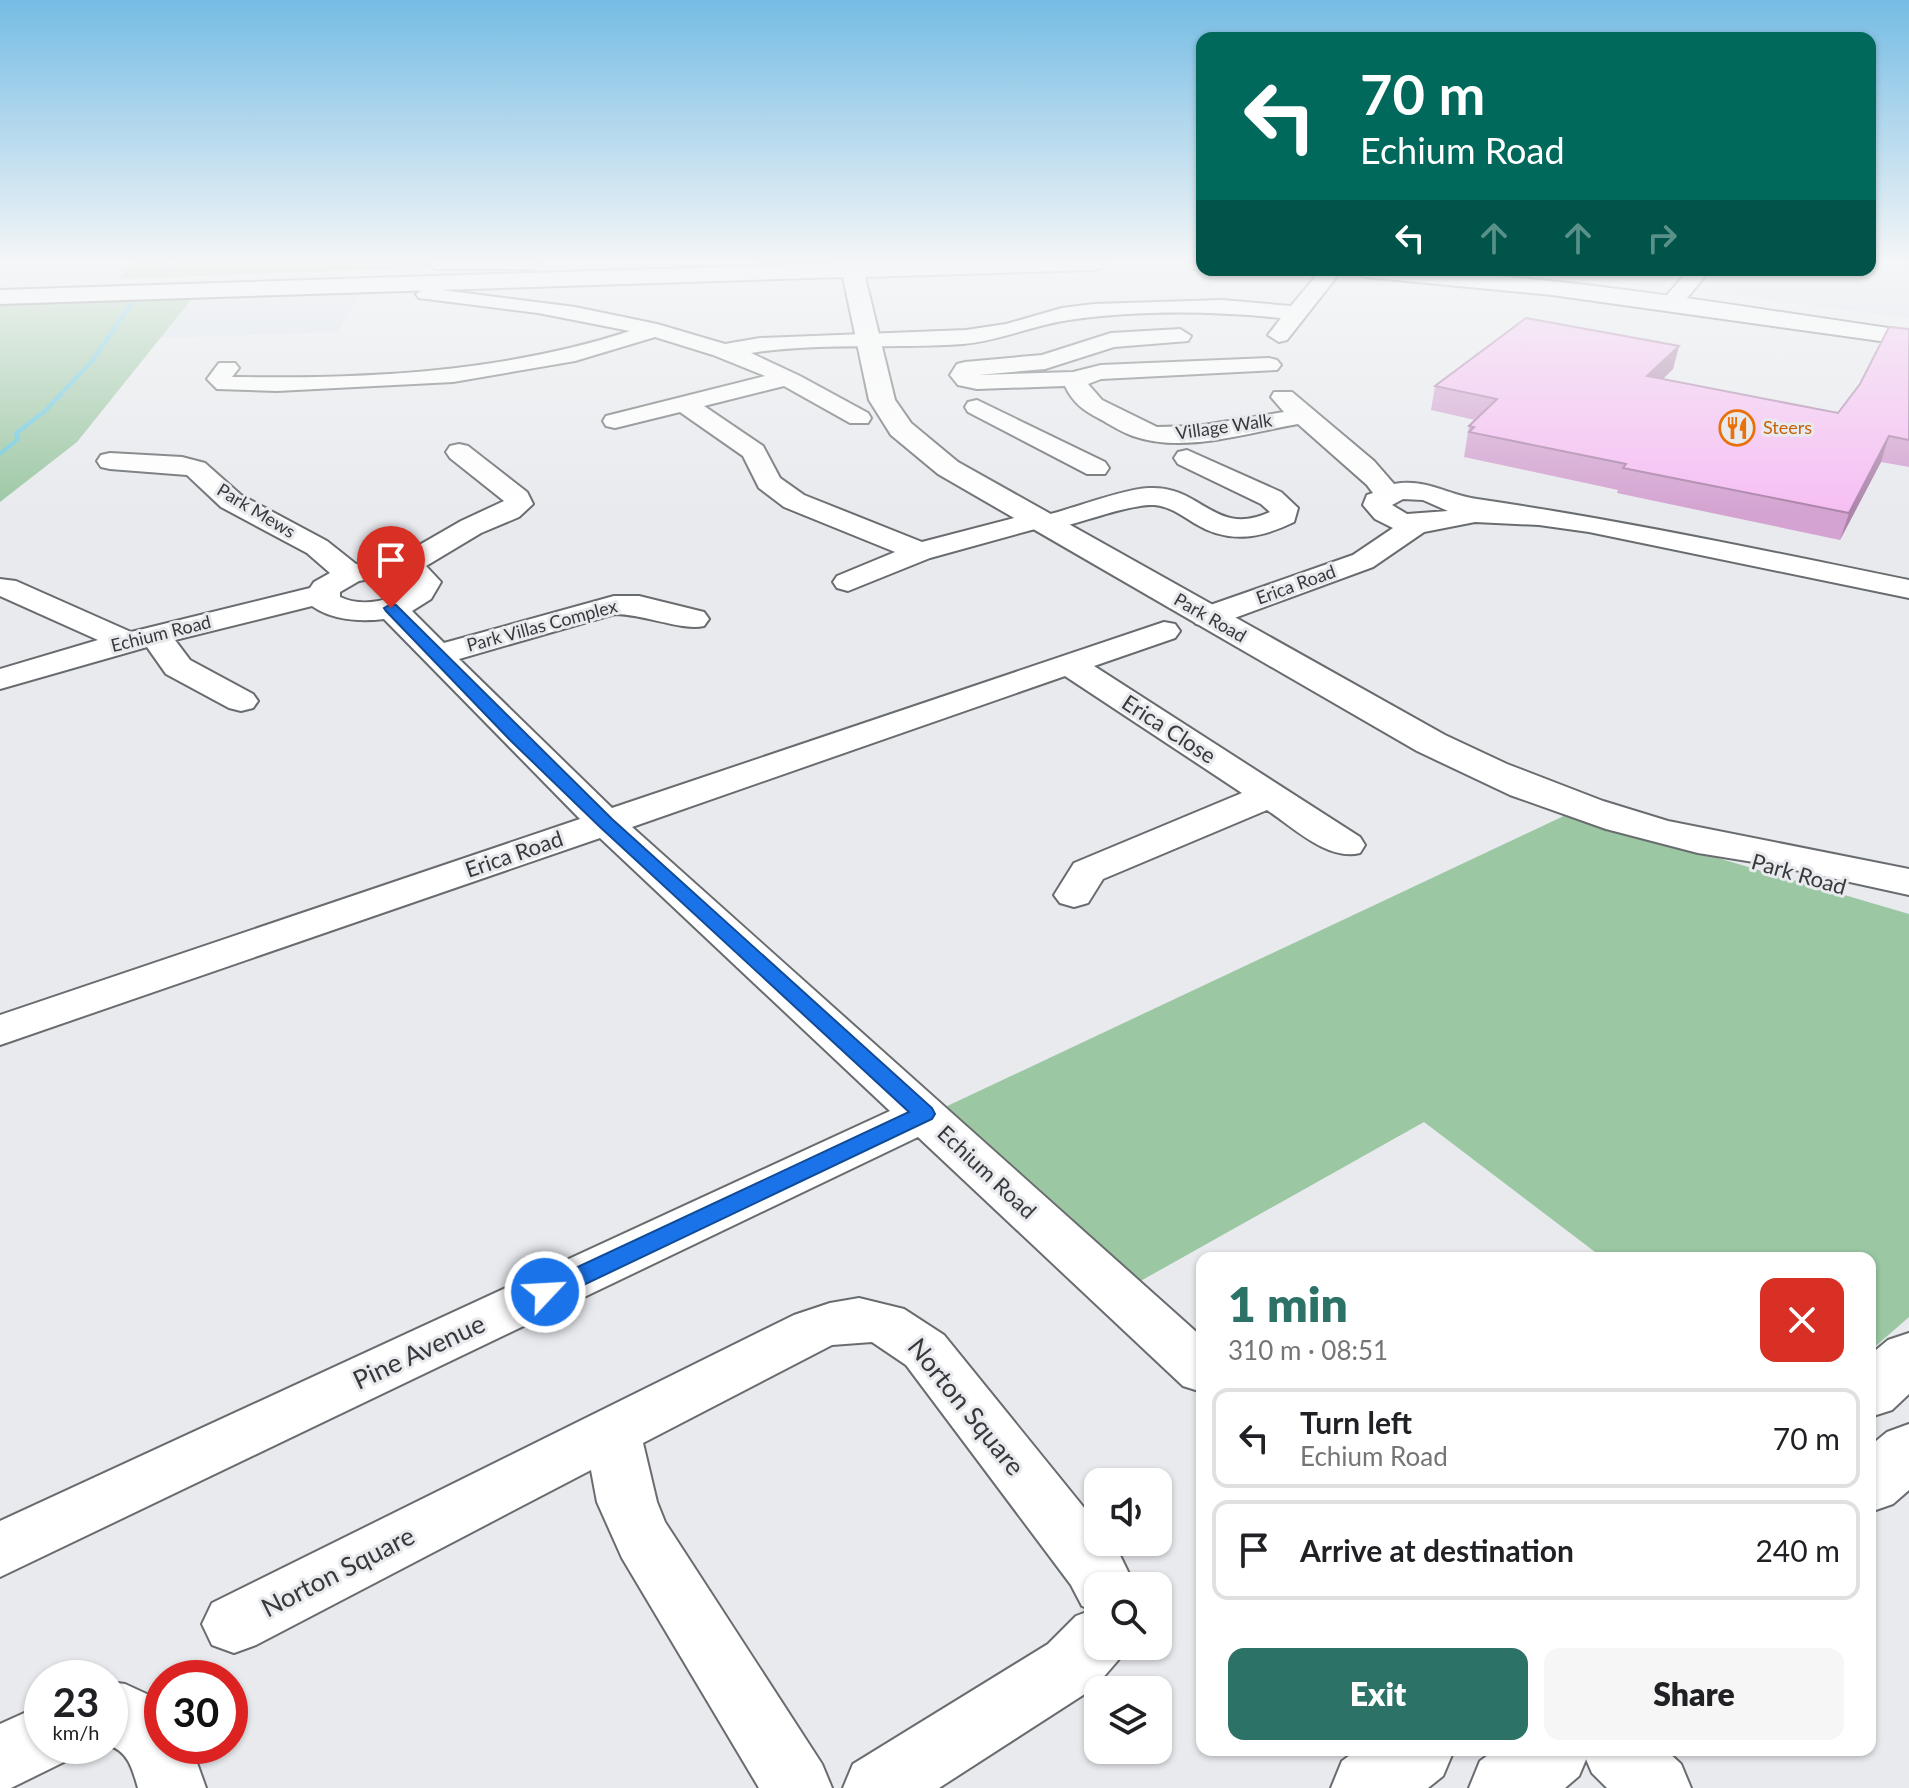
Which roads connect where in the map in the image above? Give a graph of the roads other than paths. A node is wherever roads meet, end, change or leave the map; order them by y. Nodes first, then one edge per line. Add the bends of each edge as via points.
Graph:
1 (605, 346) edge
2 (708, 346) edge
3 (744, 346) edge
4 (870, 346) edge
5 (1092, 346) edge
6 (1272, 346) edge
7 (723, 351) junction
8 (1269, 365) junction
9 (227, 368) dead end
10 (786, 378) junction
11 (1077, 379) junction
12 (684, 404) junction
13 (1090, 404) junction
14 (977, 407) dead end
15 (1301, 416) junction
16 (859, 418) dead end
17 (615, 421) dead end
18 (1014, 424) junction
19 (459, 452) dead end
20 (1187, 458) dead end
21 (110, 461) dead end
22 (1096, 468) dead end
23 (1403, 506) junction
24 (1041, 522) junction
25 (920, 552) junction
26 (402, 568) junction
27 (350, 574) junction
28 (848, 582) dead end
29 (5, 587) dead end
30 (1909, 589) edge
31 (322, 594) junction
32 (391, 608) junction
33 (1207, 617) junction
34 (693, 619) dead end
35 (1164, 631) dead end
36 (142, 638) junction
37 (438, 655) junction
38 (1069, 664) junction
39 (0, 679) edge
40 (241, 701) dead end
41 (1270, 795) junction
42 (606, 823) junction
43 (1691, 839) junction
44 (1346, 845) dead end
45 (1909, 882) edge
46 (1074, 895) dead end
47 (1909, 905) edge
48 (0, 1031) edge
49 (924, 1114) junction
50 (1909, 1357) edge
51 (1196, 1364) edge
52 (1876, 1387) edge
53 (612, 1432) junction
54 (1909, 1451) edge
55 (1876, 1479) edge
56 (0, 1550) edge
57 (1097, 1572) edge
58 (234, 1624) dead end
59 (1084, 1652) edge
60 (128, 1718) edge
61 (24, 1747) edge
62 (1409, 1756) edge
63 (1546, 1756) edge
64 (1622, 1756) edge
65 (0, 1759) edge
66 (172, 1788) edge
67 (798, 1788) edge
68 (877, 1788) edge
69 (1369, 1788) edge
70 (1507, 1788) edge
71 (1657, 1788) edge

1 - 9 street via 527,365 425,379 225,384 219,379
2 - 7 street
3 - 7 street
4 - 24 street, Park Road via 882,400 901,429 948,468
5 - 11 street via 1045,362 977,366 962,375 977,382
6 - 8 street
7 - 10 street
8 - 11 street via 1101,372
8 - 15 street, Village Walk via 1278,391
10 - 12 street
10 - 16 street
11 - 13 street via 1082,398
12 - 17 street
12 - 25 street via 754,452 769,482 794,501
13 - 15 street, Village Walk via 1142,431 1163,435
13 - 18 street
14 - 18 street
15 - 23 street, Village Walk via 1368,467
18 - 22 street
19 - 26 street via 519,504
20 - 24 street via 1271,498 1284,508 1284,516 1250,530 1232,530 1149,496
21 - 27 street, Park Mews via 196,469 231,501 317,547
23 - 30 street via 1444,523 1459,510 1537,517 1575,529
23 - 33 street, Erica Road via 1381,549 1363,561
24 - 25 street
24 - 33 street, Park Road
25 - 28 street
26 - 27 street
26 - 32 street via 426,582 418,596
27 - 31 street via 331,582
29 - 36 street
31 - 32 street via 324,601 343,610
31 - 36 street, Echium Road
32 - 37 street, Echium Road
33 - 43 street, Park Road via 1487,771 1552,799
34 - 37 street, Park Villas Complex via 639,605 614,605
35 - 38 street, Erica Road
36 - 39 street, Echium Road
36 - 40 street via 178,667
37 - 42 street, Echium Road
38 - 41 street, Erica Close
38 - 42 street, Erica Road
41 - 44 street, Erica Close
41 - 46 street via 1088,871
42 - 48 street, Erica Road
42 - 49 street, Echium Road
43 - 45 street, Park Road
43 - 47 street, Park Road via 1758,864
49 - 51 street, Echium Road
49 - 56 street, Pine Avenue
50 - 52 street
53 - 57 street, Norton Square via 813,1330 843,1320 884,1322 925,1350
53 - 58 street, Norton Square
53 - 67 street via 627,1502 643,1539
54 - 55 street
59 - 68 street via 1071,1666
60 - 66 street via 139,1721 152,1735
61 - 65 street
62 - 69 street
63 - 70 street
64 - 71 street

